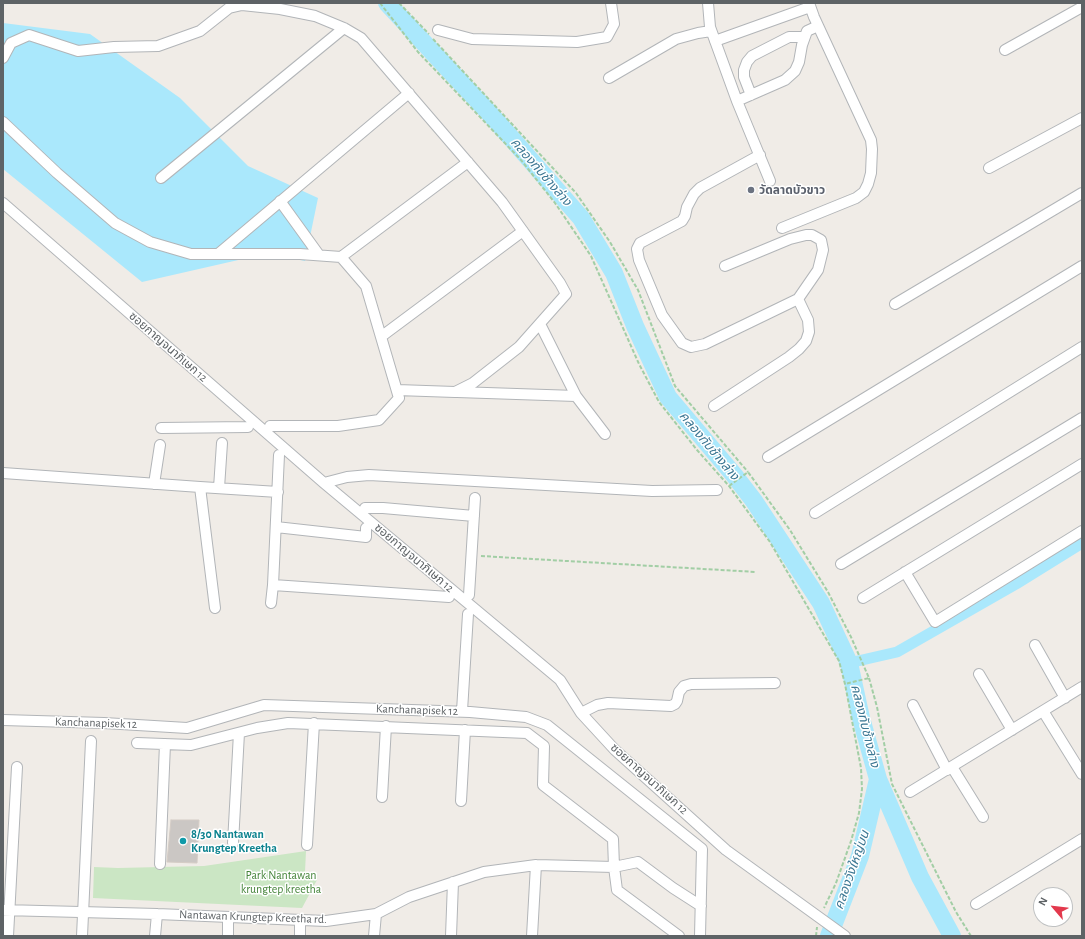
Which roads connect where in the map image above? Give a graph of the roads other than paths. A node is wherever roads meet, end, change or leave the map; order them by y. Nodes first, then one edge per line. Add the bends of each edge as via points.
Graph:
1 (611, 3) edge
2 (708, 3) edge
3 (810, 5) edge
4 (1082, 7) edge
5 (818, 26) junction
6 (344, 28) junction
7 (438, 30) dead end
8 (713, 36) junction
9 (804, 37) junction
10 (1005, 50) dead end
11 (3, 58) edge
12 (609, 78) dead end
13 (409, 93) junction
14 (751, 95) junction
15 (737, 101) junction
16 (1082, 118) edge
17 (3, 122) edge
18 (760, 155) junction
19 (468, 162) junction
20 (989, 168) dead end
21 (161, 178) dead end
22 (770, 181) dead end
23 (1082, 193) edge
24 (280, 202) junction
25 (3, 203) edge
26 (782, 228) dead end
27 (523, 231) junction
28 (218, 254) junction
29 (319, 255) junction
30 (341, 257) junction
31 (725, 266) dead end
32 (1082, 266) edge
33 (798, 299) junction
34 (895, 304) dead end
35 (540, 324) junction
36 (382, 336) junction
37 (1082, 346) edge
38 (397, 390) junction
39 (455, 392) junction
40 (576, 396) junction
41 (714, 406) dead end
42 (1082, 418) edge
43 (270, 426) dead end
44 (248, 427) dead end
45 (161, 428) dead end
46 (605, 434) dead end
47 (222, 443) dead end
48 (160, 445) dead end
49 (280, 455) dead end
50 (768, 457) dead end
51 (1082, 464) edge
52 (3, 473) edge
53 (324, 483) junction
54 (154, 484) junction
55 (200, 488) junction
56 (219, 488) junction
57 (717, 490) dead end
58 (278, 492) junction
59 (475, 498) dead end
60 (365, 508) dead end
61 (815, 513) dead end
62 (474, 516) junction
63 (276, 527) junction
64 (366, 528) dead end
65 (1082, 531) edge
66 (841, 564) dead end
67 (906, 572) junction
68 (273, 585) junction
69 (449, 597) dead end
70 (469, 597) dead end
71 (863, 598) dead end
72 (271, 603) dead end
73 (215, 608) dead end
74 (468, 614) dead end
75 (1035, 645) dead end
76 (978, 674) dead end
77 (775, 683) dead end
78 (1081, 689) edge
79 (1065, 698) junction
80 (913, 705) dead end
81 (1043, 711) junction
82 (462, 712) junction
83 (581, 713) junction
84 (3, 720) edge
85 (314, 723) junction
86 (386, 726) junction
87 (465, 730) junction
88 (1012, 730) junction
89 (239, 733) junction
90 (91, 741) dead end
91 (137, 743) dead end
92 (165, 744) junction
93 (17, 767) dead end
94 (949, 769) junction
95 (1082, 774) edge
96 (910, 792) dead end
97 (382, 797) dead end
98 (460, 801) dead end
99 (983, 817) dead end
100 (1082, 839) edge
101 (233, 843) dead end
102 (307, 845) dead end
103 (160, 864) dead end
104 (536, 865) junction
105 (614, 866) junction
106 (453, 882) junction
107 (976, 904) dead end
108 (701, 906) junction
109 (7, 910) edge
110 (84, 912) junction
111 (157, 914) junction
112 (376, 914) junction
113 (228, 916) junction
114 (300, 920) junction
115 (8, 936) edge
116 (82, 936) edge
117 (155, 936) edge
118 (228, 936) edge
119 (300, 936) edge
120 (374, 936) edge
121 (451, 936) edge
122 (532, 936) edge
123 (679, 936) edge
124 (700, 936) edge
125 (845, 936) edge

1 - 7 street via 614,24 607,37 578,42 472,39
2 - 8 street
3 - 5 street
3 - 8 street
4 - 10 street
5 - 9 street via 807,31
5 - 26 street via 871,140 871,173 864,192 856,198
6 - 11 street via 315,16 242,5 229,8 200,31 158,46 78,51 29,35 11,43
6 - 13 street via 361,38
6 - 21 street
8 - 12 street via 698,33 676,39
8 - 15 street
9 - 14 street via 795,71 785,80
9 - 14 street via 789,37 752,56 746,62 744,76
13 - 19 street
13 - 24 street
14 - 15 street
15 - 18 street
16 - 20 street
17 - 28 street via 115,224 163,246 191,254
18 - 22 street
18 - 33 street via 700,188 694,194 682,221 640,243 637,249 639,260 662,315 682,343 691,347 705,344
19 - 27 street
19 - 30 street
23 - 34 street
24 - 28 street
24 - 29 street
25 - 53 street, ซอยกาญจนาภิเษก 12
27 - 35 street via 566,294
27 - 36 street
28 - 29 street
29 - 30 street
30 - 36 street via 366,286
31 - 33 street via 790,239 812,235 821,240 823,250 818,270
32 - 50 street
33 - 41 street via 808,320 809,332 806,341 789,357
35 - 39 street via 519,347 473,383
35 - 40 street
36 - 38 street
37 - 61 street
38 - 39 street
38 - 43 street via 400,398 379,420 338,426
39 - 40 street
40 - 46 street
42 - 66 street
44 - 45 street
47 - 56 street
48 - 54 street
49 - 58 street
51 - 67 street
52 - 54 street
53 - 57 street via 347,476 369,475 652,491
53 - 83 street, ซอยกาญจนาภิเษก 12 via 560,680
54 - 55 street
55 - 56 street
55 - 73 street
56 - 58 street
58 - 63 street
59 - 62 street
60 - 62 street
62 - 70 street
63 - 64 street via 366,537
63 - 68 street
65 - 67 street via 935,622
67 - 71 street
68 - 69 street
68 - 72 street
74 - 82 street
75 - 79 street
76 - 88 street
77 - 83 street via 691,684 684,686 677,701 671,706 608,703
78 - 79 street
79 - 81 street
80 - 94 street
81 - 88 street
81 - 95 street
82 - 84 street, Kanchanapisek 12 via 264,705 187,728
82 - 108 street, Kanchanapisek 12 via 526,717 547,726 696,844 702,850
83 - 125 street, ซอยกาญจนาภิเษก 12 via 615,750 726,850
85 - 86 street
85 - 89 street via 288,723
85 - 102 street
86 - 87 street
86 - 97 street
87 - 98 street
87 - 105 street via 527,732 544,746 543,785 613,839
88 - 94 street
89 - 92 street via 191,745
89 - 101 street
90 - 110 street
91 - 92 street
92 - 103 street
93 - 109 street
94 - 96 street
94 - 99 street
100 - 107 street
104 - 105 street, Nantawan Krungtep Kreetha rd.
104 - 106 street, Nantawan Krungtep Kreetha rd. via 484,872
104 - 122 street
105 - 108 street, Nantawan Krungtep Kreetha rd. via 638,862
105 - 123 street via 617,890
106 - 112 street, Nantawan Krungtep Kreetha rd. via 409,897
106 - 121 street
108 - 124 street, Kanchanapisek 12
109 - 110 street, Nantawan Krungtep Kreetha rd.
109 - 115 street
110 - 111 street, Nantawan Krungtep Kreetha rd.
110 - 116 street
111 - 113 street, Nantawan Krungtep Kreetha rd.
111 - 117 street
112 - 114 street, Nantawan Krungtep Kreetha rd. via 326,921
112 - 120 street
113 - 114 street, Nantawan Krungtep Kreetha rd.
113 - 118 street
114 - 119 street

